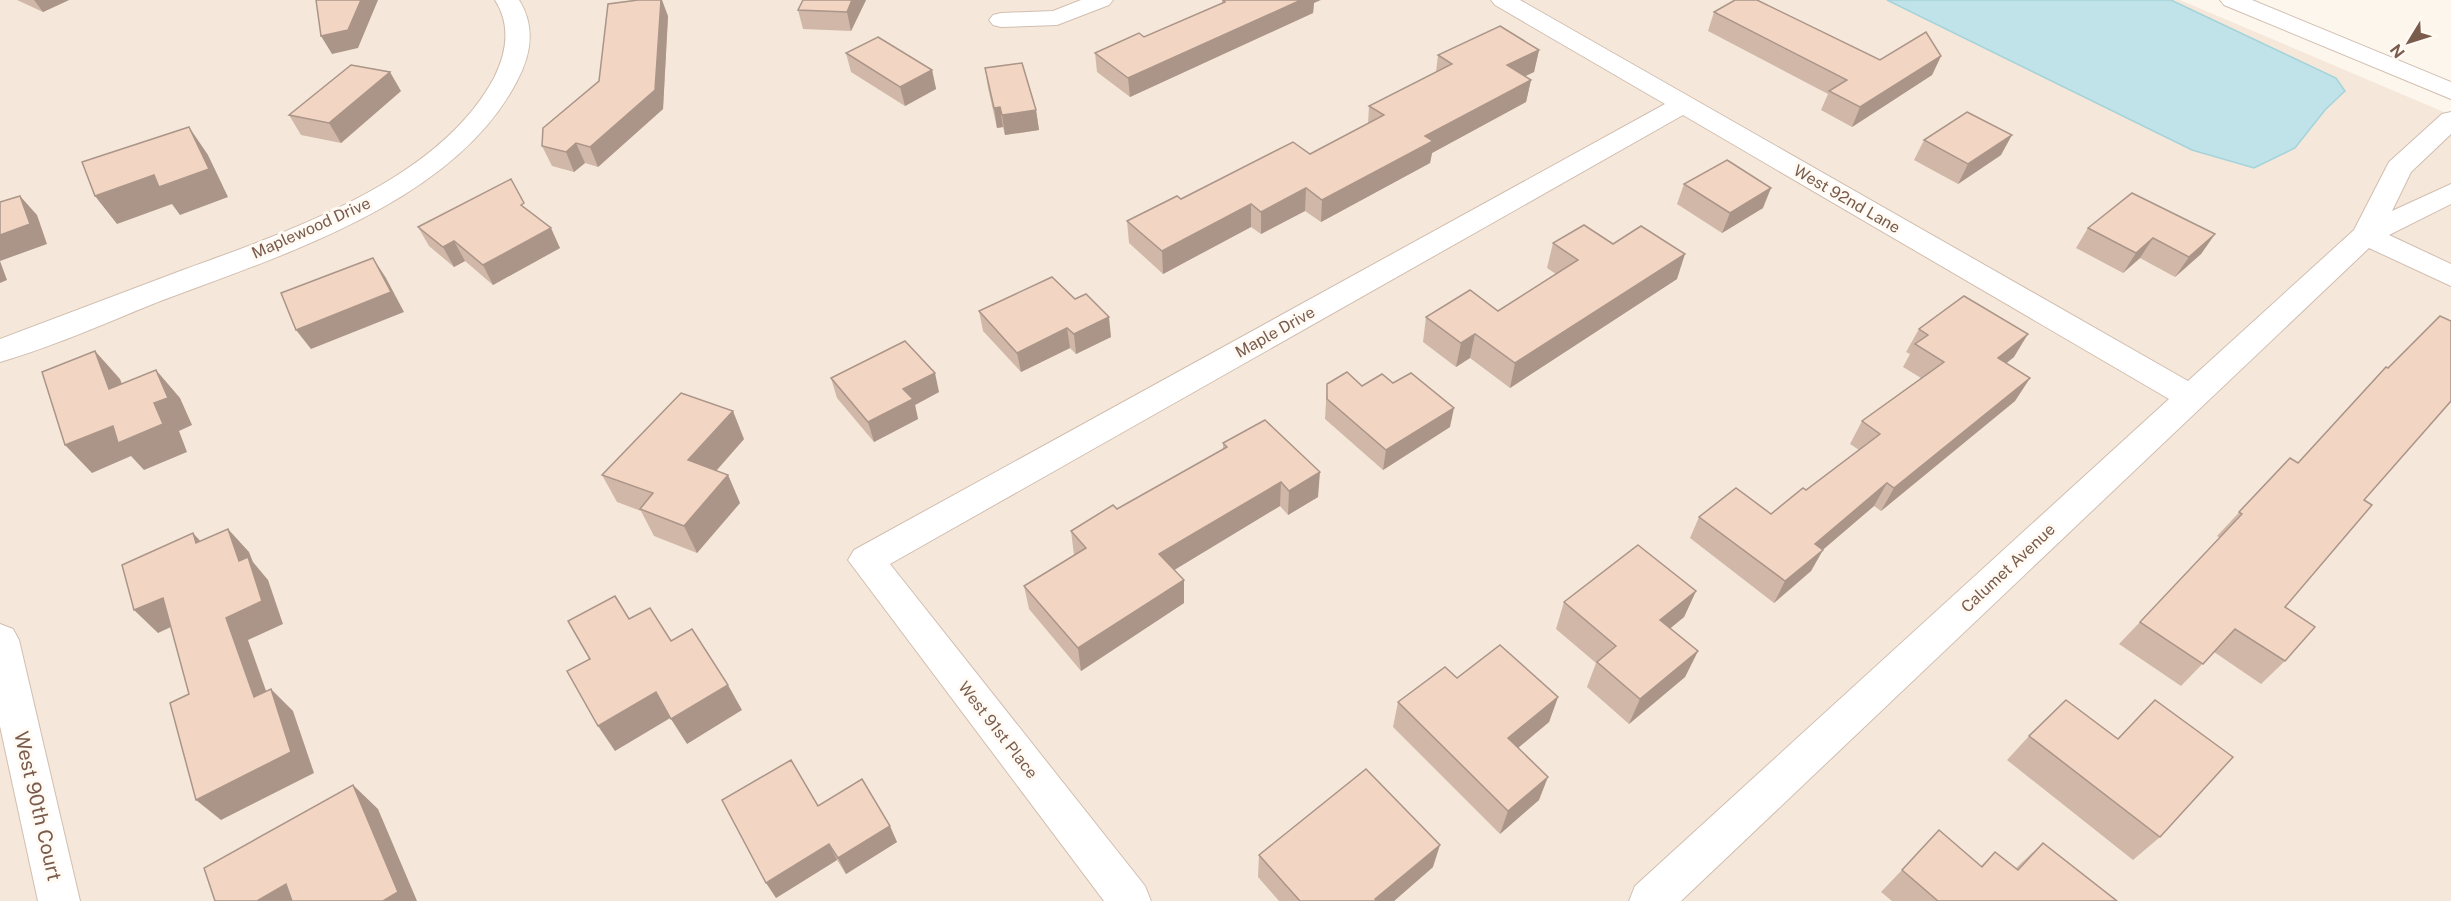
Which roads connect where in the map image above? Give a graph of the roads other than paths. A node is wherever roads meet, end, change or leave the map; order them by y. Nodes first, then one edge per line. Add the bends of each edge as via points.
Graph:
1 (507, 0) edge
2 (1101, 0) edge
3 (1503, 0) edge
4 (2232, 0) edge
5 (1001, 20) dead end
6 (2451, 91) edge
7 (1684, 104) junction
8 (2451, 120) edge
9 (2451, 193) edge
10 (2366, 235) junction
11 (2451, 276) edge
12 (0, 351) edge
13 (2192, 398) junction
14 (866, 560) joint
15 (0, 640) edge
16 (59, 901) edge
17 (1130, 901) edge
18 (1650, 901) edge

1 - 12 street, Maplewood Drive via 518,31 509,76 475,124 420,170 376,199 303,235
2 - 5 street via 1057,18
3 - 7 street, West 92nd Lane
4 - 6 street
7 - 13 street, West 92nd Lane
7 - 14 street, Maple Drive
8 - 10 street, Calumet Avenue via 2399,168
9 - 10 street, Calumet Avenue
10 - 11 street
10 - 13 street, Calumet Avenue
13 - 18 street, Calumet Avenue
14 - 17 street, West 91st Place
15 - 16 street, West 90th Court

